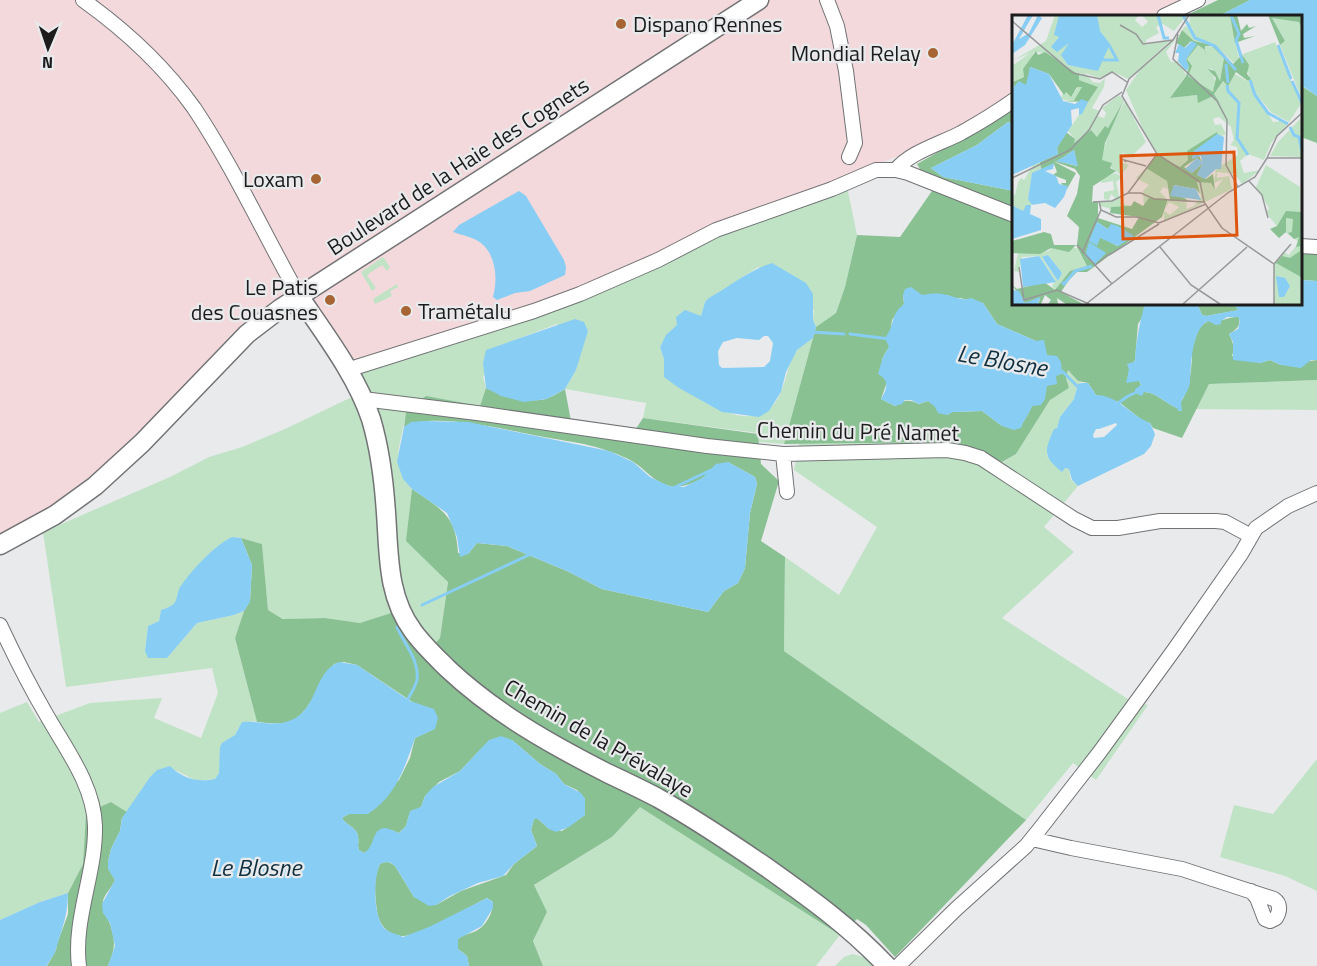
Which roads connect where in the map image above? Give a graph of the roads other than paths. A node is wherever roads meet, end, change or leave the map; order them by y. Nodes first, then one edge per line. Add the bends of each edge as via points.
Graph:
1 (83, 0) edge
2 (759, 0) edge
3 (827, 0) edge
4 (1197, 0) edge
5 (1166, 15) edge
6 (1012, 101) edge
7 (849, 158) dead end
8 (896, 170) junction
9 (1012, 214) edge
10 (1302, 246) edge
11 (1317, 247) edge
12 (299, 296) junction
13 (347, 370) junction
14 (363, 399) junction
15 (783, 454) junction
16 (787, 492) dead end
17 (1317, 493) edge
18 (1251, 536) junction
19 (0, 545) edge
20 (0, 625) edge
21 (1032, 839) junction
22 (1251, 891) dead end
23 (79, 966) edge
24 (887, 966) edge
25 (898, 966) edge

1 - 12 street via 136,42 192,106 239,183
2 - 12 street, Boulevard de la Haie des Cognets
3 - 7 street via 846,71 855,143
4 - 5 street
6 - 8 street via 901,162
8 - 9 street
8 - 13 street via 876,170 716,230 658,260 534,311
10 - 11 street
12 - 13 street, Chemin de la Prévalaye
12 - 19 street, Boulevard de la Haie des Cognets via 247,334 95,486 55,515
13 - 14 street, Chemin de la Prévalaye
14 - 15 street, Chemin du Pré Namet
14 - 24 street, Chemin de la Prévalaye via 381,467 393,589 412,631 431,652 472,692 510,718 657,798 815,901 860,937
15 - 16 street
15 - 18 street, Chemin du Pré Namet via 928,449 965,453 996,466 1092,528 1160,521 1216,521
17 - 18 street via 1275,513
18 - 21 street via 1099,753
20 - 23 street via 91,800 94,839 78,940
21 - 22 street via 1203,870
21 - 25 street

